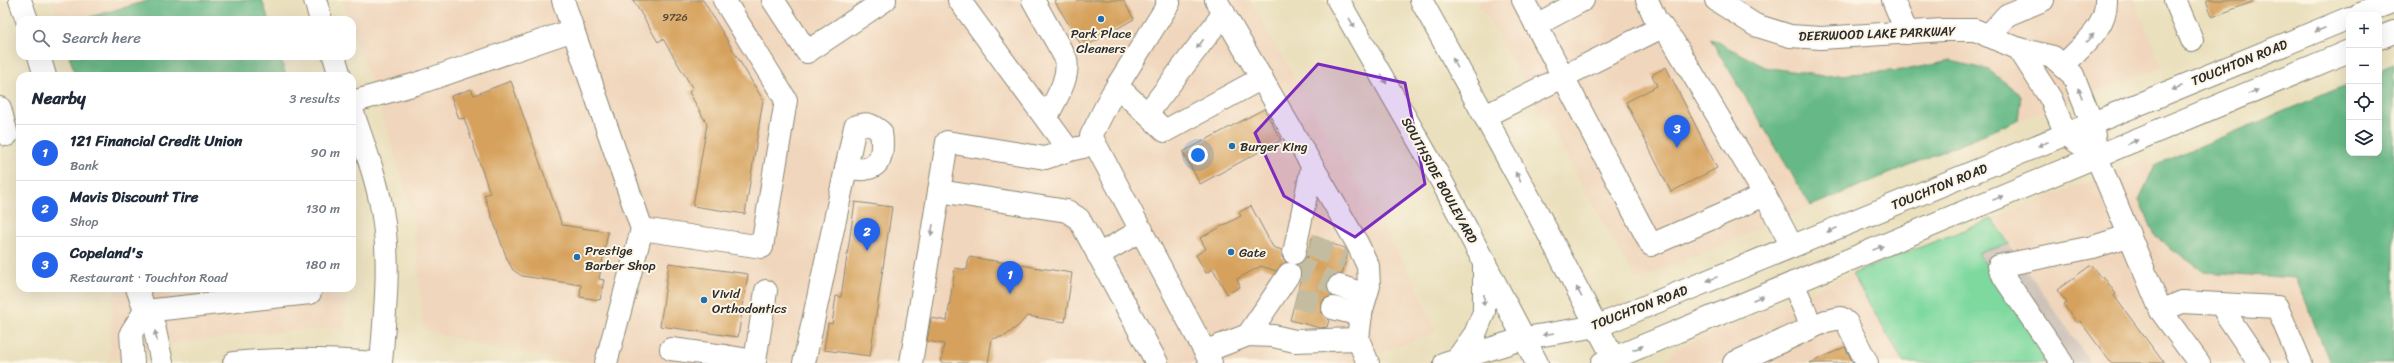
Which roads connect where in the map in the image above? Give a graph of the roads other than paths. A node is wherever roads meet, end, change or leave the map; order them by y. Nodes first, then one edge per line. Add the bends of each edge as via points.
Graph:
1 (20, 0) edge
2 (314, 0) edge
3 (563, 0) edge
4 (724, 0) edge
5 (773, 0) edge
6 (885, 0) edge
7 (959, 0) edge
8 (1033, 0) edge
9 (1338, 0) edge
10 (1421, 0) edge
11 (1523, 0) edge
12 (1584, 0) edge
13 (1647, 0) edge
14 (1716, 0) edge
15 (1893, 0) edge
16 (2043, 0) edge
17 (2106, 0) edge
18 (2175, 0) edge
19 (1170, 1) edge
20 (2394, 1) edge
21 (1220, 6) edge
22 (2366, 12) edge
23 (26, 16) edge
24 (320, 16) edge
25 (2346, 19) edge
26 (1536, 25) junction
27 (1662, 27) junction
28 (573, 30) junction
29 (2394, 32) edge
30 (1907, 33) junction
31 (1988, 36) junction
32 (2382, 37) edge
33 (2192, 40) dead end
34 (2019, 49) junction
35 (2346, 52) edge
36 (40, 60) edge
37 (335, 60) edge
38 (2063, 66) junction
39 (44, 72) edge
40 (339, 72) edge
41 (1563, 76) junction
42 (1262, 78) junction
43 (1117, 86) junction
44 (356, 101) edge
45 (0, 108) edge
46 (1147, 114) junction
47 (1484, 116) junction
48 (1046, 118) junction
49 (356, 121) edge
50 (2092, 123) junction
51 (9, 134) edge
52 (2066, 134) junction
53 (1095, 144) junction
54 (1069, 150) junction
55 (2097, 157) junction
56 (846, 167) dead end
57 (1312, 167) junction
58 (939, 191) junction
59 (1765, 195) junction
60 (642, 229) junction
61 (1142, 230) junction
62 (2128, 236) junction
63 (1300, 246) dead end
64 (1792, 246) junction
65 (1098, 255) junction
66 (1346, 259) tunnel mouth
67 (1484, 261) junction
68 (1368, 266) junction
69 (1793, 283) junction
70 (1339, 286) tunnel mouth
71 (1288, 287) dead end
72 (766, 291) dead end
73 (138, 292) edge
74 (310, 292) edge
75 (2221, 304) junction
76 (1363, 305) junction
77 (1333, 308) tunnel mouth
78 (145, 311) junction
79 (2161, 311) junction
80 (1598, 326) junction
81 (1812, 327) junction
82 (1248, 335) junction
83 (1525, 338) junction
84 (1358, 339) junction
85 (671, 349) dead end
86 (1209, 357) edge
87 (723, 360) edge
88 (1451, 361) edge
89 (1610, 361) edge
90 (133, 363) edge
91 (162, 363) edge
92 (234, 363) edge
93 (374, 363) edge
94 (380, 363) edge
95 (606, 363) edge
96 (804, 363) edge
97 (911, 363) edge
98 (1157, 363) edge
99 (1368, 363) edge
100 (1537, 363) edge
101 (1734, 363) edge
102 (1868, 363) edge
103 (2062, 363) edge
104 (2200, 363) edge
105 (2259, 363) edge
106 (2301, 363) edge

1 - 23 main road
2 - 24 main road
3 - 28 main road
4 - 60 main road via 786,100 762,247
5 - 6 main road via 807,52
7 - 48 main road
8 - 48 main road via 1066,59 1068,68
9 -> 67 main road, SOUTHSIDE BOULEVARD via 1441,180
47 -> 10 main road
11 - 26 main road
12 - 26 main road
13 - 27 main road
14 - 30 main road, DEERWOOD LAKE PARKWAY via 1755,24 1790,36 1821,38
15 - 30 main road
16 - 31 main road via 2007,15
38 -> 17 main road via 2102,23 2107,12
18 - 33 main road
19 - 43 main road
20 - 22 main road
21 - 42 main road
21 -> 46 main road
25 -> 50 main road, TOUCHTON ROAD
26 - 41 main road
27 - 41 main road
27 - 59 main road via 1673,41
28 - 44 main road via 416,84
28 - 60 main road
29 - 32 main road
30 - 31 main road, DEERWOOD LAKE PARKWAY via 1975,30
31 - 34 main road, DEERWOOD LAKE PARKWAY
34 - 38 main road, DEERWOOD LAKE PARKWAY via 2054,57
34 - 52 main road via 2051,99
55 -> 35 main road
36 - 39 main road
37 - 40 main road
50 -> 38 main road, DEERWOOD LAKE PARKWAY via 2072,75
41 - 47 main road
41 - 59 main road via 1651,245
42 - 46 main road via 1165,131
42 - 57 main road
43 - 46 main road
43 - 53 main road via 1091,136
45 - 51 main road
80 -> 47 main road
48 - 54 main road
49 - 94 main road via 374,173 382,210 386,248 387,287
50 - 52 main road, TOUCHTON ROAD
50 - 55 main road, DEERWOOD LAKE PARKWAY
52 - 55 main road
52 -> 64 main road, TOUCHTON ROAD
53 - 54 main road
53 - 61 main road
54 - 58 main road via 1045,158 947,142
55 - 62 main road, DEERWOOD LAKE PARKWAY
69 -> 55 main road
56 - 96 main road
57 - 63 main road
57 - 68 main road
58 - 65 main road via 1067,211 1079,219
58 -> 97 main road
59 - 64 main road
60 - 95 main road
61 - 65 main road
61 - 86 main road
62 - 79 main road, DEERWOOD LAKE PARKWAY
62 - 103 main road via 2093,247 1999,266
64 -> 80 main road, TOUCHTON ROAD
65 - 98 main road
66 - 68 main road
67 - 83 main road, SOUTHSIDE BOULEVARD
67 -> 88 main road via 1484,312 1475,334
68 - 76 main road via 1369,286
69 - 81 main road
89 -> 69 main road
70 - 76 main road
71 - 82 main road
72 - 87 main road via 754,360
73 - 78 main road
74 - 78 main road
75 - 79 main road via 2182,302
75 - 105 main road
75 - 106 main road via 2277,307
76 - 77 main road
76 - 84 main road
78 - 90 main road via 131,333
91 -> 78 main road via 154,326
79 - 104 main road, DEERWOOD LAKE PARKWAY
80 -> 83 main road, TOUCHTON ROAD
80 - 89 main road
81 - 101 main road
81 - 102 main road via 1840,318 1847,323
82 - 84 main road via 1273,336 1296,341
82 - 86 main road
83 - 88 main road, TOUCHTON ROAD
83 - 100 main road, SOUTHSIDE BOULEVARD
84 - 99 main road
85 - 87 main road
92 - 93 main road via 274,359 319,359

